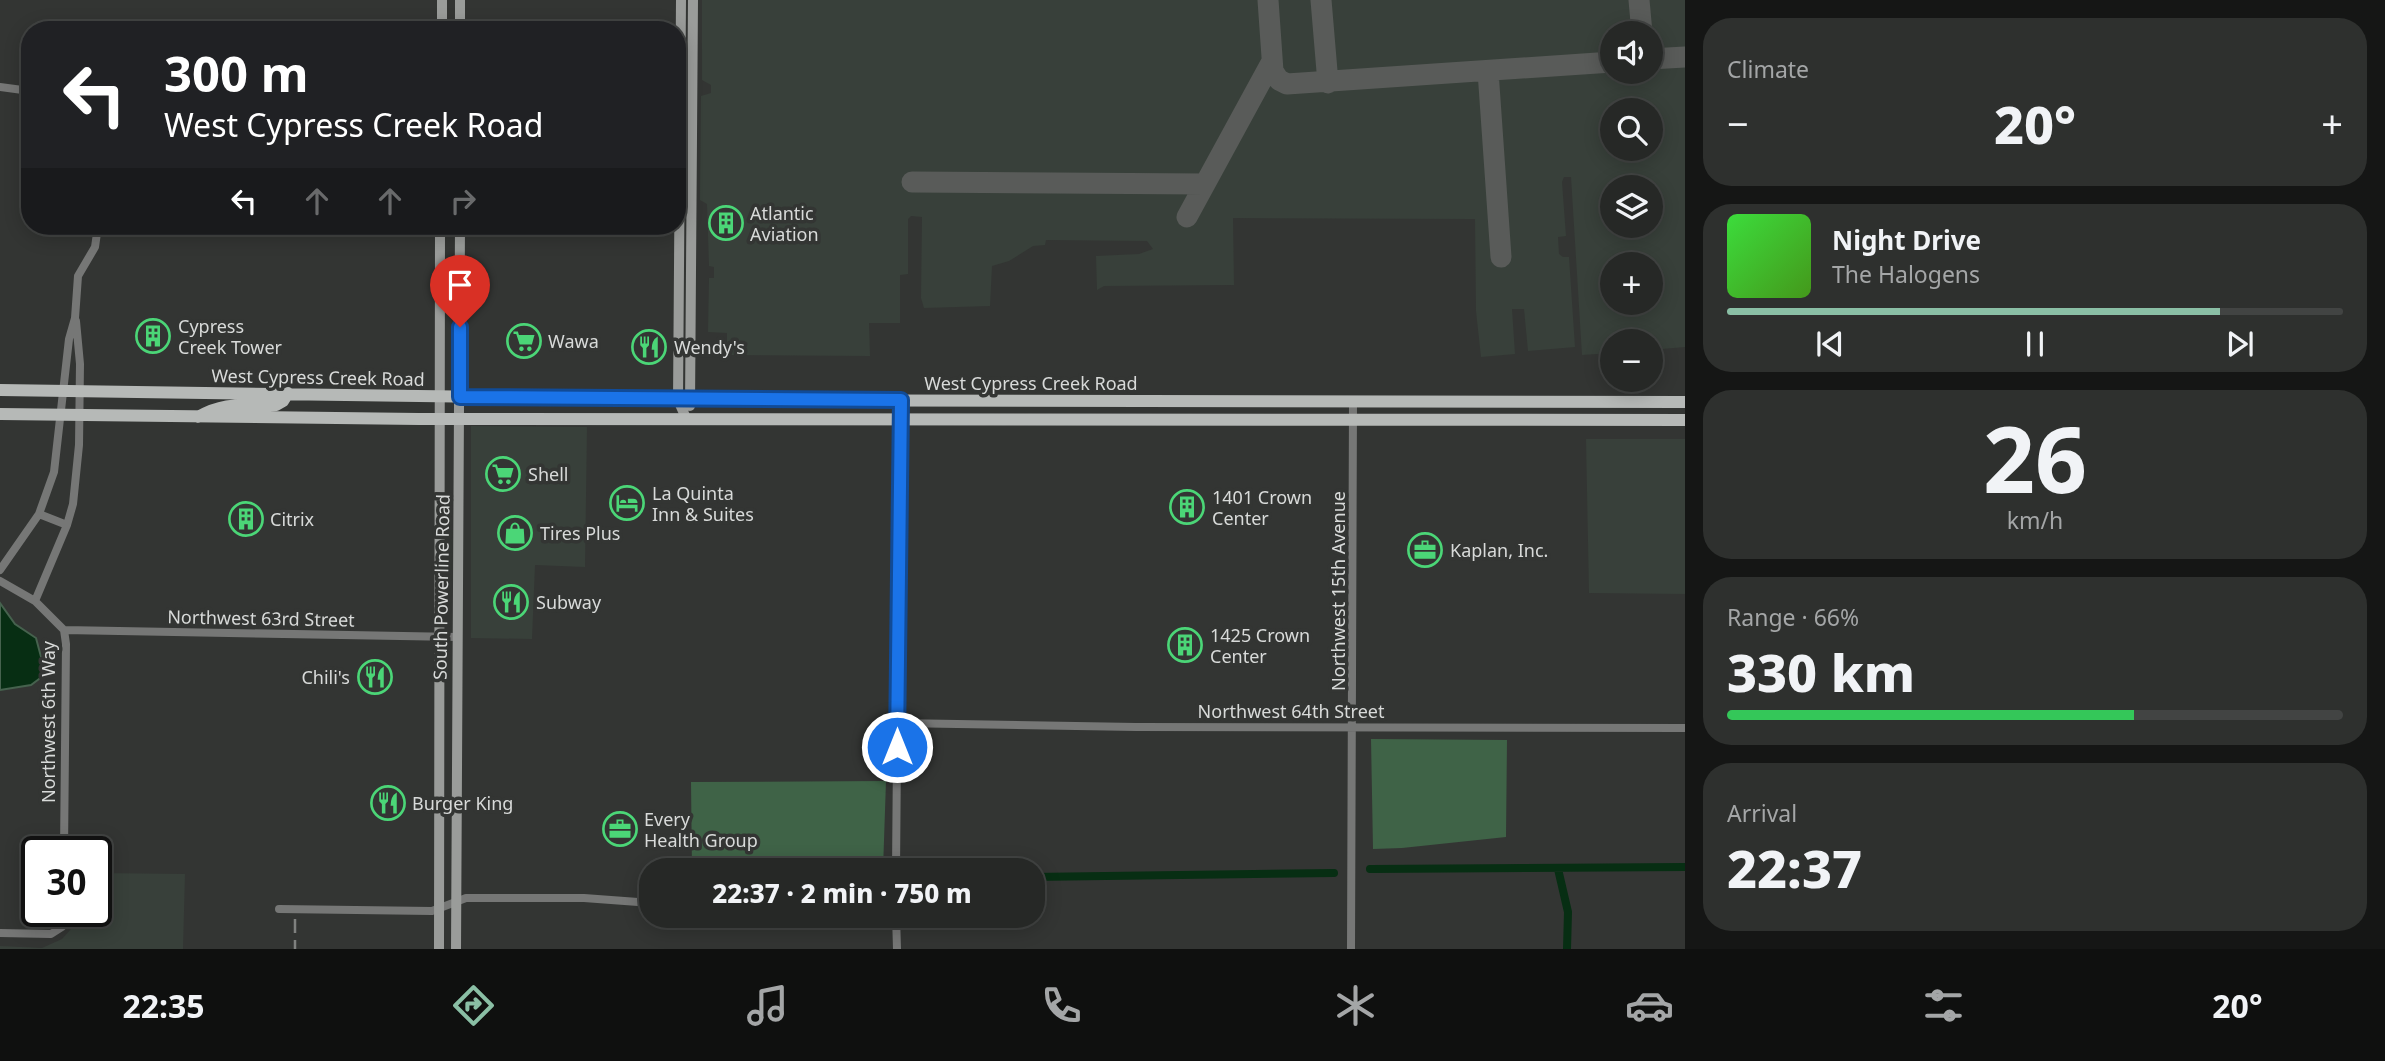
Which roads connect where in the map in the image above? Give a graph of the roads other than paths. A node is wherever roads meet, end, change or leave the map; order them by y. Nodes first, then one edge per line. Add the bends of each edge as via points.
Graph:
1 (442, 0) edge
2 (460, 0) edge
3 (681, 0) edge
4 (693, 0) edge
5 (442, 21) edge
6 (460, 21) edge
7 (681, 21) edge
8 (1, 88) edge
9 (21, 90) edge
10 (693, 211) junction
11 (686, 212) edge
12 (97, 235) edge
13 (440, 235) edge
14 (460, 235) edge
15 (680, 235) edge
16 (75, 318) junction
17 (0, 390) edge
18 (65, 390) junction
19 (79, 390) junction
20 (288, 393) junction
21 (439, 396) junction
22 (460, 397) junction
23 (678, 400) junction
24 (692, 400) junction
25 (901, 400) junction
26 (1214, 401) junction
27 (1353, 401) junction
28 (1685, 402) edge
29 (0, 414) edge
30 (61, 415) junction
31 (79, 415) junction
32 (198, 417) junction
33 (439, 418) junction
34 (460, 418) junction
35 (686, 418) junction
36 (1353, 418) junction
37 (901, 419) junction
38 (1188, 419) junction
39 (1685, 419) edge
40 (39, 514) junction
41 (67, 525) junction
42 (0, 570) edge
43 (0, 580) edge
44 (35, 601) junction
45 (64, 631) junction
46 (440, 637) junction
47 (458, 637) junction
48 (897, 723) junction
49 (1353, 727) junction
50 (1685, 728) edge
51 (64, 836) edge
52 (896, 858) edge
53 (456, 902) junction
54 (639, 902) edge
55 (440, 908) junction
56 (279, 909) dead end
57 (62, 927) edge
58 (896, 928) edge
59 (0, 933) edge
60 (439, 949) edge
61 (456, 949) edge
62 (897, 949) edge
63 (1351, 949) edge

1 - 5 main road
2 - 6 main road
3 - 7 main road
4 - 10 main road
8 - 9 street
10 - 11 main road
10 - 24 main road
12 - 16 street via 78,276
13 - 21 main road, South Powerline Road
14 - 22 main road, South Powerline Road
15 - 23 main road
16 - 18 street
16 - 19 street
17 - 18 main road, West Cypress Creek Road
18 - 19 main road, West Cypress Creek Road
18 - 30 street
19 - 20 main road, West Cypress Creek Road
19 - 31 street
20 - 21 main road, West Cypress Creek Road
20 - 32 main road via 276,405 224,405
21 - 22 main road, West Cypress Creek Road
21 - 33 main road, South Powerline Road
22 - 23 main road, West Cypress Creek Road
22 - 34 main road, South Powerline Road
23 - 24 main road, West Cypress Creek Road
23 - 35 main road
24 - 25 main road, West Cypress Creek Road
24 - 35 main road
25 - 26 main road, West Cypress Creek Road
25 - 37 street
26 - 27 main road, West Cypress Creek Road
26 - 38 main road via 1204,413
27 - 28 main road, West Cypress Creek Road
27 - 36 street, Northwest 15th Avenue
29 - 30 main road, West Cypress Creek Road
30 - 31 main road, West Cypress Creek Road
30 - 40 street via 54,472
31 - 32 main road, West Cypress Creek Road
31 - 41 street via 75,486
32 - 33 main road, West Cypress Creek Road
33 - 34 main road, West Cypress Creek Road
33 - 46 main road, South Powerline Road
34 - 35 main road, West Cypress Creek Road
34 - 47 main road, South Powerline Road
35 - 37 main road, West Cypress Creek Road
36 - 38 main road, West Cypress Creek Road
36 - 39 main road, West Cypress Creek Road
36 - 49 street, Northwest 15th Avenue
37 - 38 main road, West Cypress Creek Road
37 - 48 street
40 - 41 street
40 - 42 street
41 - 44 street
43 - 44 street, Northwest 6th Way
44 - 45 street, Northwest 6th Way
45 - 46 street, Northwest 63rd Street
45 - 51 street, Northwest 6th Way
46 - 47 street, Northwest 63rd Street
46 - 55 main road, South Powerline Road
47 - 53 main road, South Powerline Road
48 - 49 street, Northwest 64th Street
48 - 52 street
49 - 50 street, Northwest 64th Street
49 - 63 street, Northwest 15th Avenue
53 - 54 street via 466,898
53 - 55 street
53 - 61 main road, South Powerline Road
55 - 56 street
55 - 60 main road, South Powerline Road
57 - 59 street via 51,934
58 - 62 street

